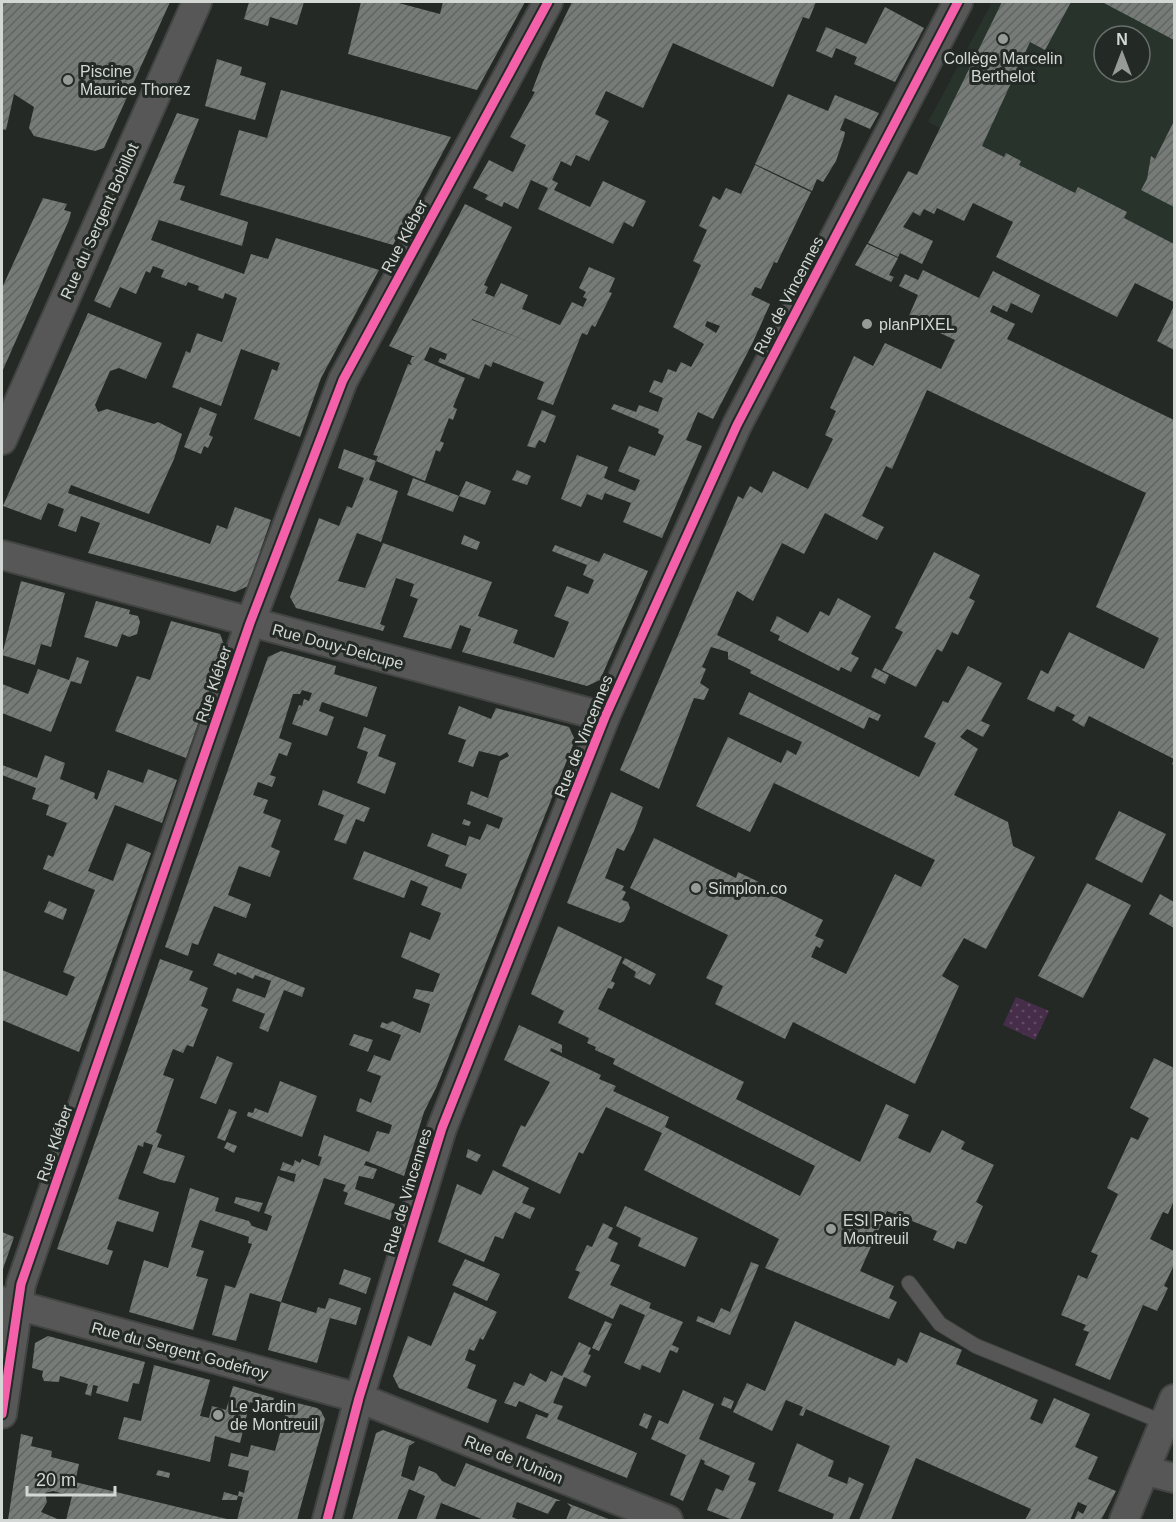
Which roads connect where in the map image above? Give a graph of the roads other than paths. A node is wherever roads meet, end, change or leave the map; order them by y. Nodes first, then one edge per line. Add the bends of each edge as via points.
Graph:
1 (197, 2) edge
2 (548, 2) edge
3 (958, 2) edge
4 (2, 440) edge
5 (2, 555) edge
6 (250, 623) junction
7 (605, 717) junction
8 (909, 1283) dead end
9 (10, 1303) edge
10 (359, 1398) junction
11 (1170, 1411) edge
12 (2, 1414) edge
13 (1146, 1471) junction
14 (1174, 1478) edge
15 (327, 1521) edge
16 (668, 1521) edge
17 (1124, 1521) edge

1 - 4 street, Rue du Sergent Bobillot
2 - 6 street, Rue Kléber via 343,380
3 - 7 street, Rue de Vincennes via 737,425
5 - 6 street, Rue Douy-Delcupe
6 - 7 street, Rue Douy-Delcupe
6 - 9 street, Rue Kléber via 21,1284
7 - 10 street, Rue de Vincennes via 442,1128
8 - 11 lane via 940,1324 976,1346
9 - 10 street, Rue du Sergent Godefroy
9 - 12 street, Rue Kléber
10 - 15 street, Rue de Vincennes
10 - 16 street, Rue de l'Union
11 - 13 street
13 - 14 street
13 - 17 street

